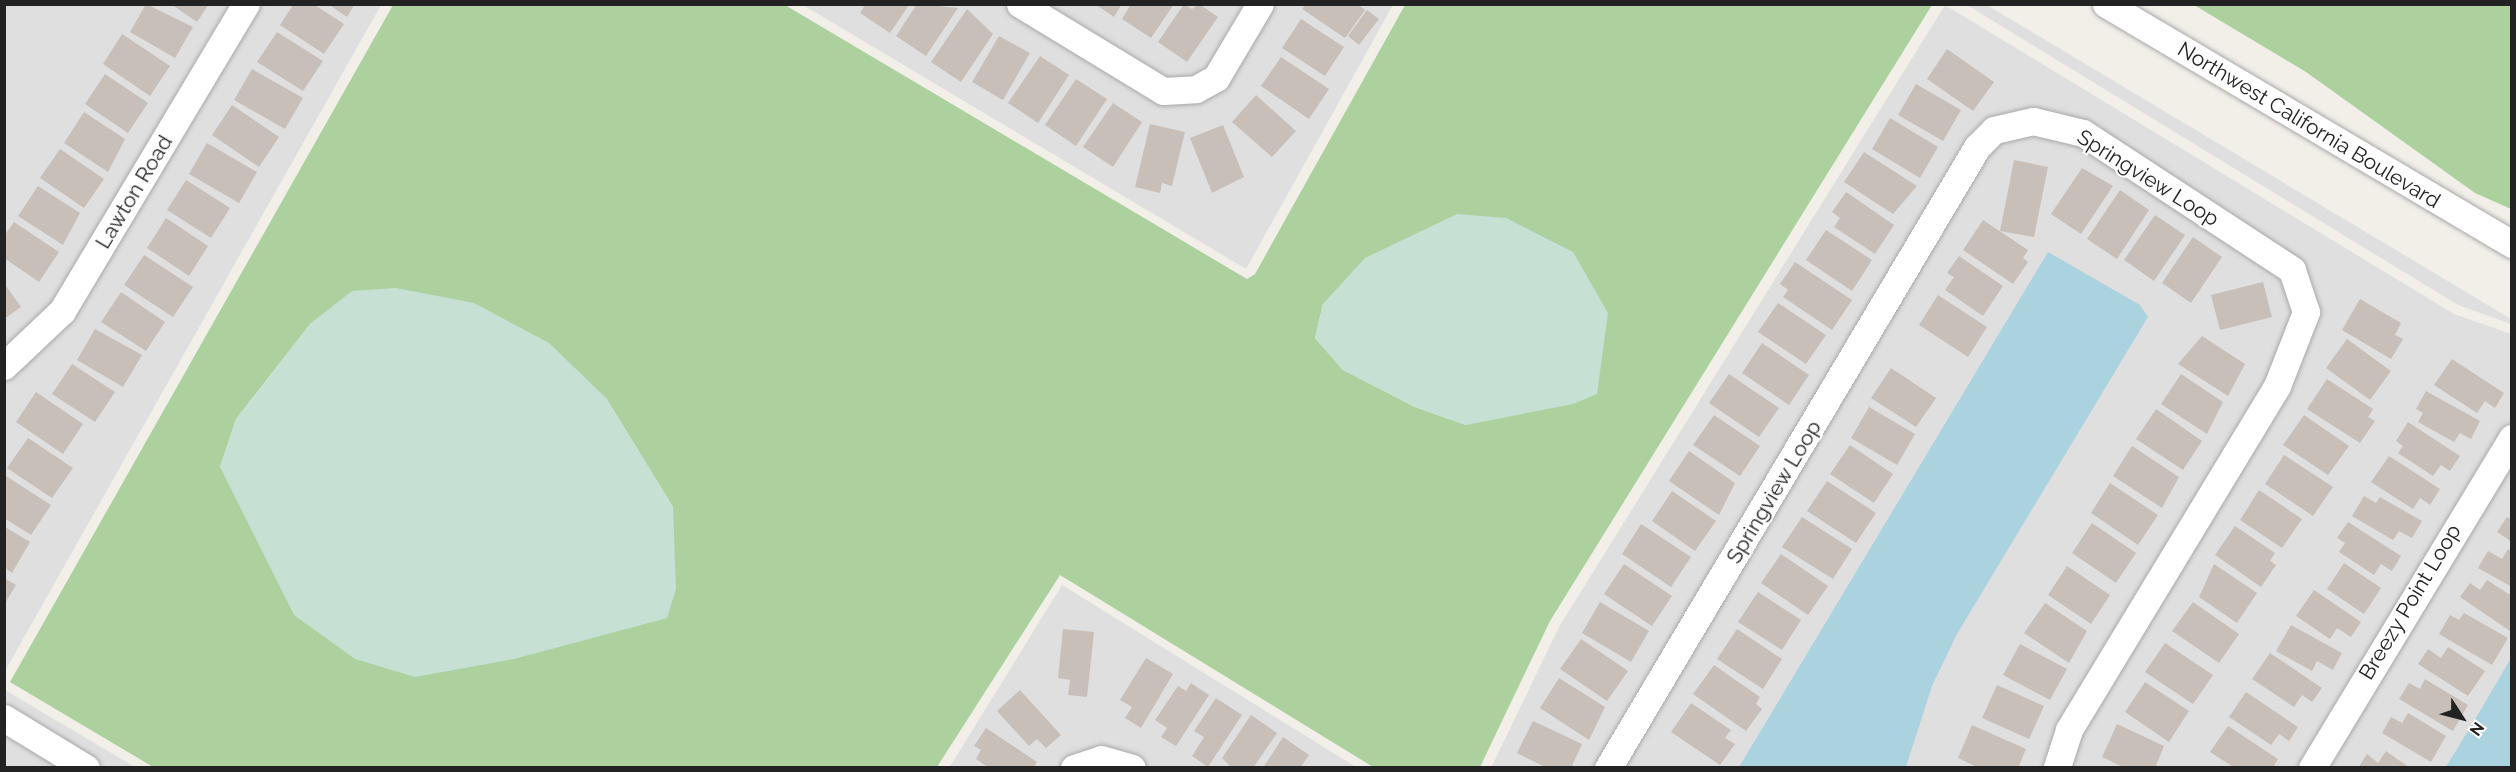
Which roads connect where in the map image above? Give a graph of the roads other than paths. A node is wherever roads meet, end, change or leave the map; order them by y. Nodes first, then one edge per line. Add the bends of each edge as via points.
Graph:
1 (246, 4) edge
2 (1020, 4) edge
3 (1260, 4) edge
4 (2106, 4) edge
5 (2511, 244) edge
6 (4, 366) edge
7 (2511, 438) edge
8 (4, 718) edge
9 (57, 760) edge
10 (86, 768) edge
11 (1074, 768) edge
12 (1132, 768) edge
13 (1608, 768) edge
14 (2057, 768) edge
15 (2312, 768) edge

1 - 6 street, Lawton Road via 62,311 41,337
2 - 3 street via 1163,91 1196,89 1216,78
4 - 5 street, Northwest California Boulevard
7 - 15 street, Breezy Point Loop
8 - 9 street
9 - 10 street
11 - 12 street via 1101,759
13 - 14 street, Springview Loop via 1977,147 1994,130 2033,121 2083,132 2292,270 2306,312 2277,386 2069,730

